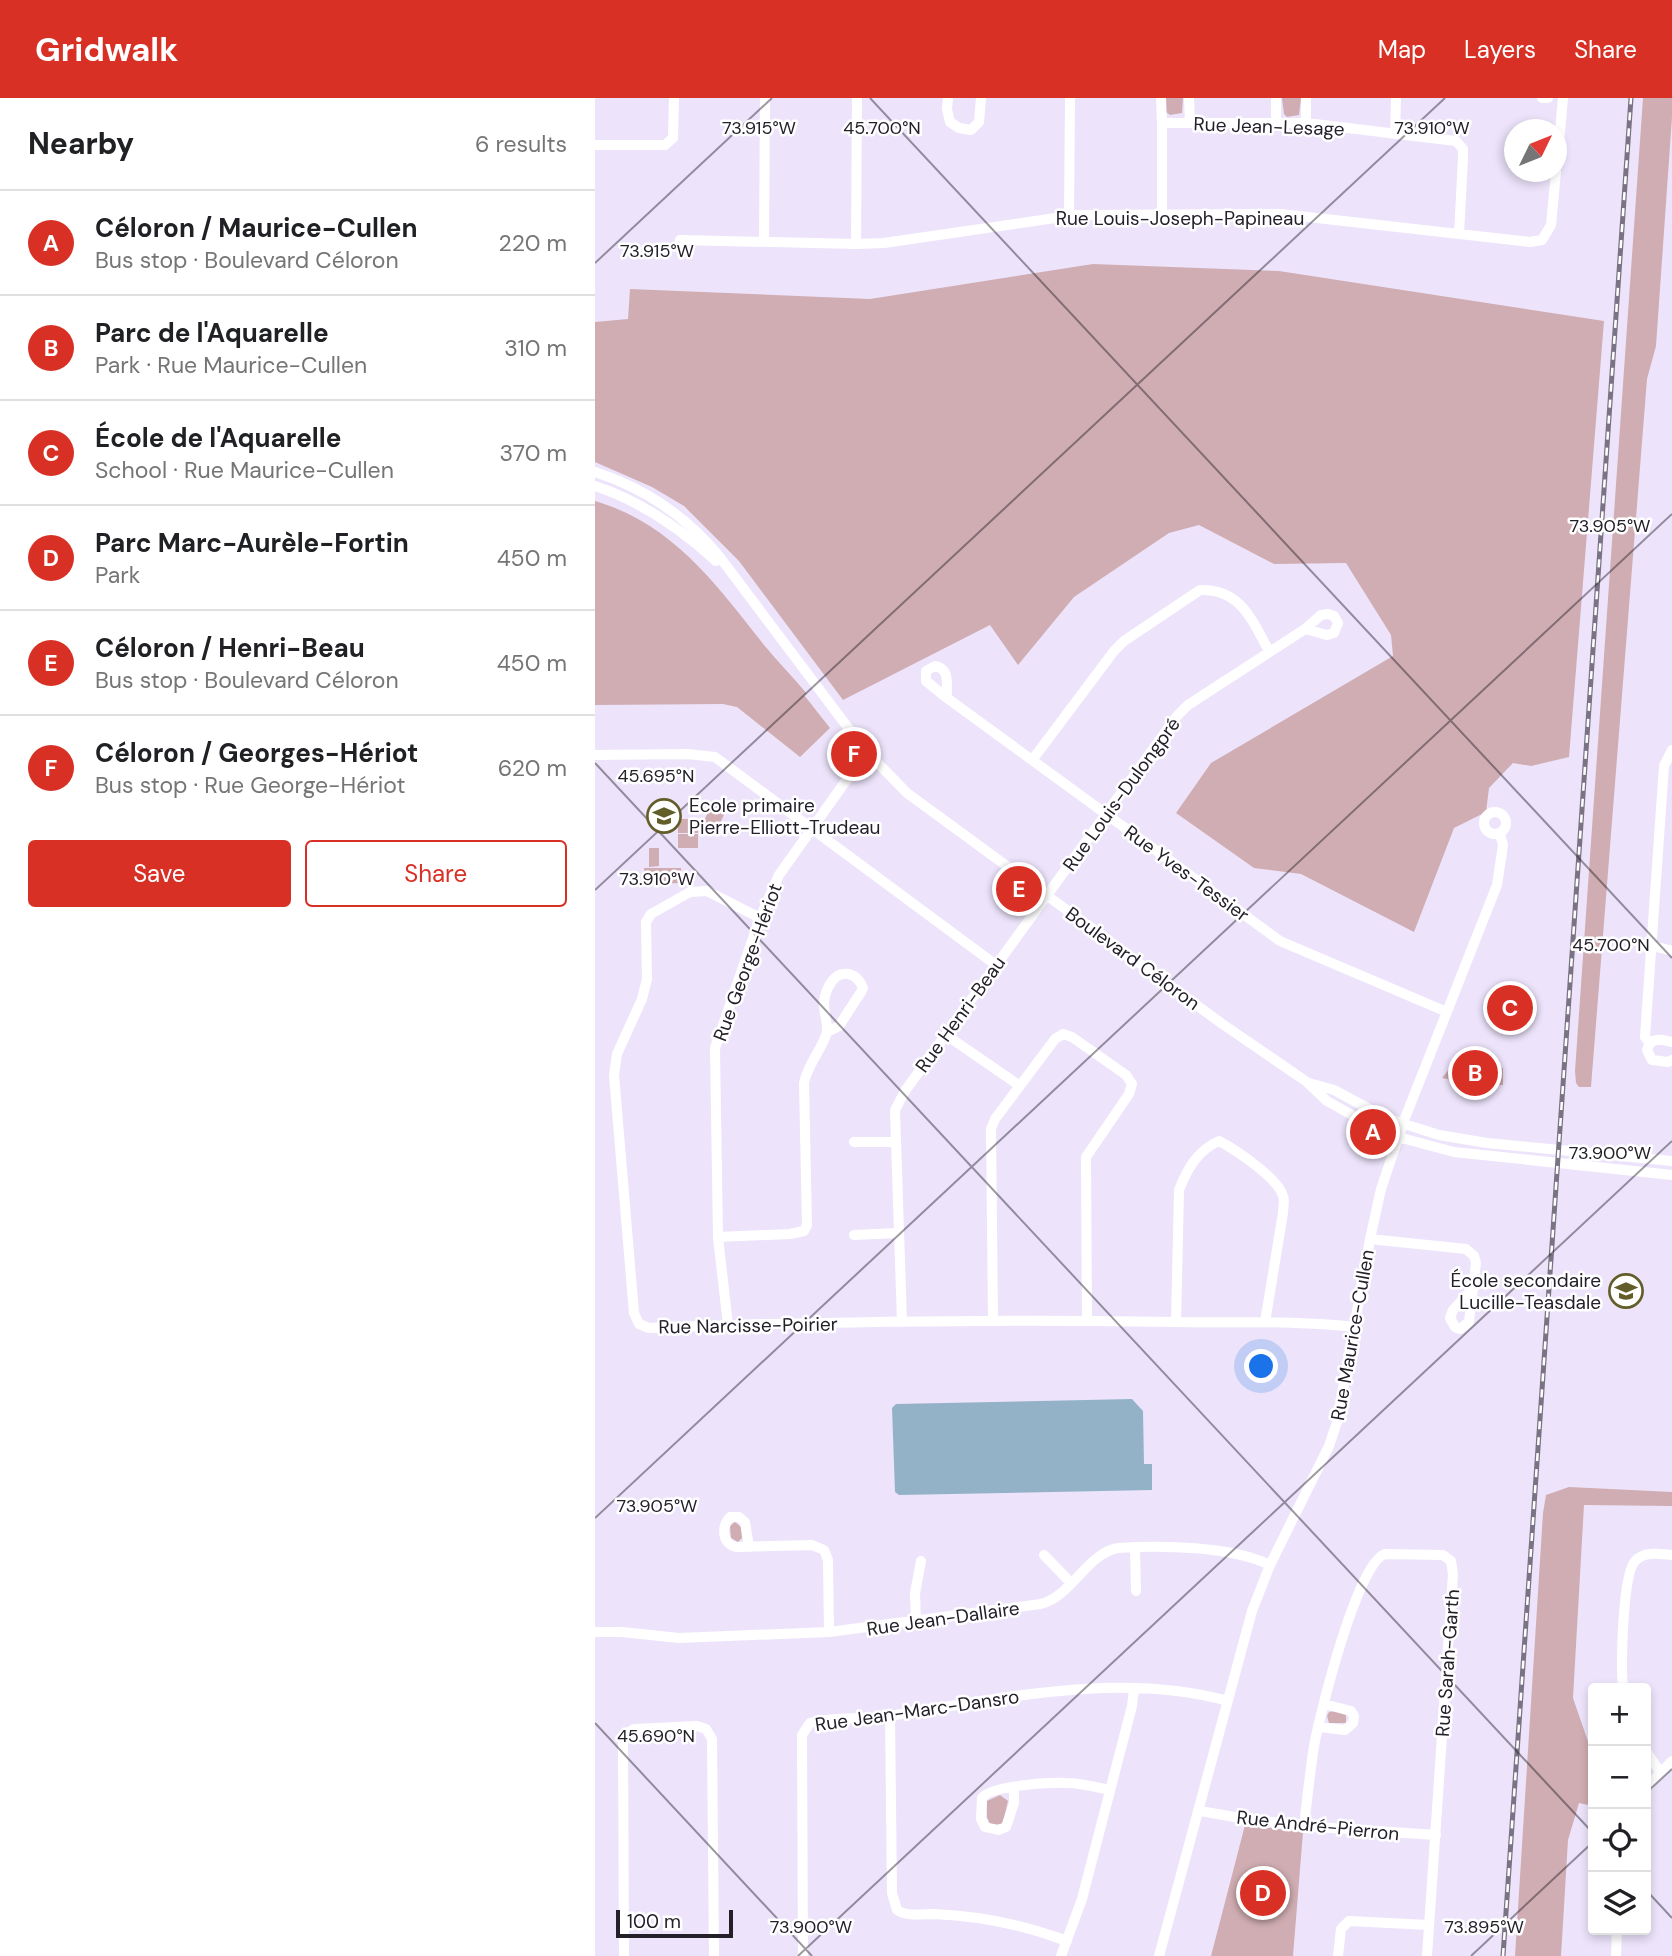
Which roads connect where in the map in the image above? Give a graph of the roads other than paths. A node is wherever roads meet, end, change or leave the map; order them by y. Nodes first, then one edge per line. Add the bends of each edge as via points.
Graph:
1 (674, 98) edge
2 (765, 98) edge
3 (857, 98) edge
4 (948, 98) edge
5 (981, 98) edge
6 (1070, 98) edge
7 (1161, 98) edge
8 (1189, 98) edge
9 (1276, 98) edge
10 (1306, 98) edge
11 (1396, 98) edge
12 (1542, 98) edge
13 (1548, 98) edge
14 (1563, 98) edge
15 (1561, 119) edge
16 (1276, 122) junction
17 (1162, 123) junction
18 (1190, 123) junction
19 (1306, 123) junction
20 (1395, 134) junction
21 (595, 145) edge
22 (1555, 182) edge
23 (1162, 215) junction
24 (1069, 216) junction
25 (1459, 234) junction
26 (680, 240) dead end
27 (764, 242) junction
28 (856, 244) junction
29 (595, 472) edge
30 (595, 486) edge
31 (738, 583) junction
32 (1305, 629) dead end
33 (1269, 652) junction
34 (947, 698) dead end
35 (1672, 750) edge
36 (595, 755) edge
37 (869, 755) junction
38 (1033, 760) junction
39 (1107, 814) junction
40 (811, 828) junction
41 (1500, 834) dead end
42 (1659, 847) junction
43 (1672, 851) edge
44 (1047, 895) junction
45 (760, 918) junction
46 (1653, 946) junction
47 (1672, 951) edge
48 (996, 965) junction
49 (1447, 1013) junction
50 (827, 1032) junction
51 (946, 1035) junction
52 (1672, 1042) edge
53 (1650, 1043) junction
54 (1672, 1060) edge
55 (1307, 1082) junction
56 (1020, 1086) junction
57 (1403, 1124) junction
58 (1398, 1137) junction
59 (854, 1142) dead end
60 (896, 1142) junction
61 (1672, 1161) edge
62 (1672, 1175) edge
63 (897, 1233) junction
64 (854, 1235) dead end
65 (718, 1237) junction
66 (1370, 1239) junction
67 (1472, 1289) dead end
68 (1087, 1319) junction
69 (993, 1321) junction
70 (902, 1322) junction
71 (1176, 1322) junction
72 (1265, 1322) junction
73 (728, 1325) junction
74 (1355, 1327) junction
75 (748, 1547) dead end
76 (1136, 1548) junction
77 (1044, 1555) dead end
78 (1672, 1555) edge
79 (921, 1561) dead end
80 (1270, 1565) junction
81 (1070, 1583) junction
82 (1136, 1591) dead end
83 (916, 1621) junction
84 (595, 1632) edge
85 (829, 1632) junction
86 (1623, 1683) edge
87 (1134, 1689) junction
88 (1228, 1700) junction
89 (1324, 1703) junction
90 (890, 1716) junction
91 (1319, 1727) junction
92 (1651, 1758) edge
93 (1672, 1761) edge
94 (1660, 1772) junction
95 (1651, 1782) edge
96 (1014, 1788) dead end
97 (1109, 1790) junction
98 (1200, 1811) junction
99 (1304, 1826) junction
100 (1436, 1835) junction
101 (1429, 1925) junction
102 (1617, 1935) edge
103 (1067, 1941) junction
104 (624, 1956) edge
105 (714, 1956) edge
106 (803, 1956) edge
107 (1061, 1956) edge
108 (1159, 1956) edge
109 (1338, 1956) edge
110 (1427, 1956) edge
111 (1616, 1956) edge

1 - 21 street via 673,138 665,145
2 - 27 street
3 - 28 street
4 - 5 street via 950,122 971,130 979,122
6 - 24 street
7 - 17 street
8 - 18 street
9 - 16 street
10 - 19 street
11 - 20 street
12 - 13 street
14 - 15 street
16 - 18 street, Rue Jean-Lesage
16 - 19 street, Rue Jean-Lesage
17 - 18 street, Rue Jean-Lesage
17 - 23 street
19 - 20 street, Rue Jean-Lesage
20 - 25 street, Rue Jean-Lesage via 1456,141 1463,149
22 - 25 street, Rue Louis-Joseph-Papineau via 1551,225 1542,240
23 - 24 street, Rue Louis-Joseph-Papineau
23 - 25 street, Rue Louis-Joseph-Papineau via 1280,214
24 - 28 street, Rue Louis-Joseph-Papineau
26 - 27 street, Rue Louis-Joseph-Papineau
27 - 28 street, Rue Louis-Joseph-Papineau
29 - 31 street, Boulevard Céloron via 640,491 684,519
30 - 31 street, Boulevard Céloron via 664,520
31 - 37 street, Boulevard Céloron
32 - 33 street, Rue Louis-Dulongpré
33 - 38 street via 1246,609 1215,590 1200,590 1120,645
33 - 39 street, Rue Louis-Dulongpré via 1177,716
34 - 38 street, Rue Yves-Tessier
35 - 42 street via 1664,766
36 - 40 street via 711,756
37 - 40 street, Rue George-Hériot
37 - 44 street, Boulevard Céloron via 914,798
38 - 39 street, Rue Yves-Tessier
39 - 44 street, Rue Louis-Dulongpré
39 - 49 street, Rue Yves-Tessier via 1280,941
40 - 45 street, Rue George-Hériot via 779,875
40 - 48 street
41 - 49 street, Rue Maurice-Cullen via 1503,845 1497,885
42 - 43 street
42 - 46 street
44 - 48 street, Rue Henri-Beau
44 - 55 street, Boulevard Céloron
45 - 65 street, Rue George-Hériot via 715,1048
45 - 73 street, Rue Narcisse-Poirier via 707,891 691,892 652,914 646,922 647,979 617,1054 614,1075 634,1313 639,1324 649,1328
46 - 47 street
46 - 53 street via 1644,1037
48 - 51 street, Rue Henri-Beau
49 - 57 street, Rue Maurice-Cullen
50 - 50 street via 839,1026 863,988 852,975 836,976 828,990 824,1000
50 - 65 street via 804,1083 804,1231
51 - 56 street
51 - 60 street, Rue Henri-Beau via 895,1110
52 - 53 street via 1659,1039
53 - 54 street via 1647,1054 1652,1060
55 - 57 street, Boulevard Céloron
55 - 58 street, Boulevard Céloron via 1327,1101
56 - 68 street via 1063,1034 1126,1075 1132,1084 1086,1157
56 - 69 street via 991,1129
57 - 58 street, Rue Maurice-Cullen
57 - 61 street, Boulevard Céloron via 1477,1142
58 - 62 street, Boulevard Céloron via 1469,1154
58 - 66 street, Rue Maurice-Cullen
59 - 60 street
60 - 63 street, Rue Henri-Beau
63 - 64 street
63 - 70 street, Rue Henri-Beau
65 - 73 street, Rue George-Hériot
66 - 67 street via 1466,1249 1476,1263
66 - 74 street, Rue Maurice-Cullen
68 - 69 street, Rue Narcisse-Poirier
68 - 71 street, Rue Narcisse-Poirier
69 - 70 street, Rue Narcisse-Poirier
70 - 73 street, Rue Narcisse-Poirier
71 - 72 street, Rue Narcisse-Poirier
71 - 72 street via 1179,1190 1186,1172 1206,1147 1219,1141 1274,1182 1283,1196
72 - 74 street, Rue Narcisse-Poirier
74 - 80 street, Rue Maurice-Cullen via 1334,1434
75 - 85 street via 812,1545 824,1550
76 - 80 street, Rue Jean-Dallaire via 1225,1552
76 - 81 street, Rue Jean-Dallaire via 1110,1550
76 - 82 street
77 - 81 street
78 - 86 street via 1647,1554 1637,1558 1629,1572
79 - 83 street
80 - 88 street, Rue Maurice-Cullen via 1252,1611
81 - 83 street, Rue Jean-Dallaire via 1045,1603
83 - 85 street, Rue Jean-Dallaire
84 - 85 street, Rue Jean-Dallaire via 679,1638
87 - 88 street, Rue Jean-Marc-Dansro via 1182,1690
87 - 90 street, Rue Jean-Marc-Dansro via 1057,1691
87 - 97 street
88 - 98 street, Rue Maurice-Cullen
89 - 91 street, Rue Sarah-Garth
89 - 91 street via 1351,1712 1353,1723 1345,1730
89 - 100 street, Rue Sarah-Garth via 1349,1617 1375,1559 1385,1554 1440,1554 1447,1558 1454,1574
90 - 103 street via 892,1893 897,1910 993,1920
90 - 106 street, Rue Jean-Marc-Dansro via 812,1722 802,1732
91 - 99 street, Rue Sarah-Garth
92 - 94 street
93 - 94 street
94 - 95 street
96 - 97 street via 1062,1783
97 - 103 street
98 - 99 street, Rue André-Pierron
98 - 108 street, Rue Maurice-Cullen
99 - 100 street, Rue André-Pierron
100 - 101 street, Rue Sarah-Garth
101 - 109 street via 1349,1921 1341,1929
101 - 110 street, Rue Sarah-Garth
102 - 111 street
103 - 107 street
104 - 105 street via 622,1740 634,1729 697,1726 706,1729 712,1739

